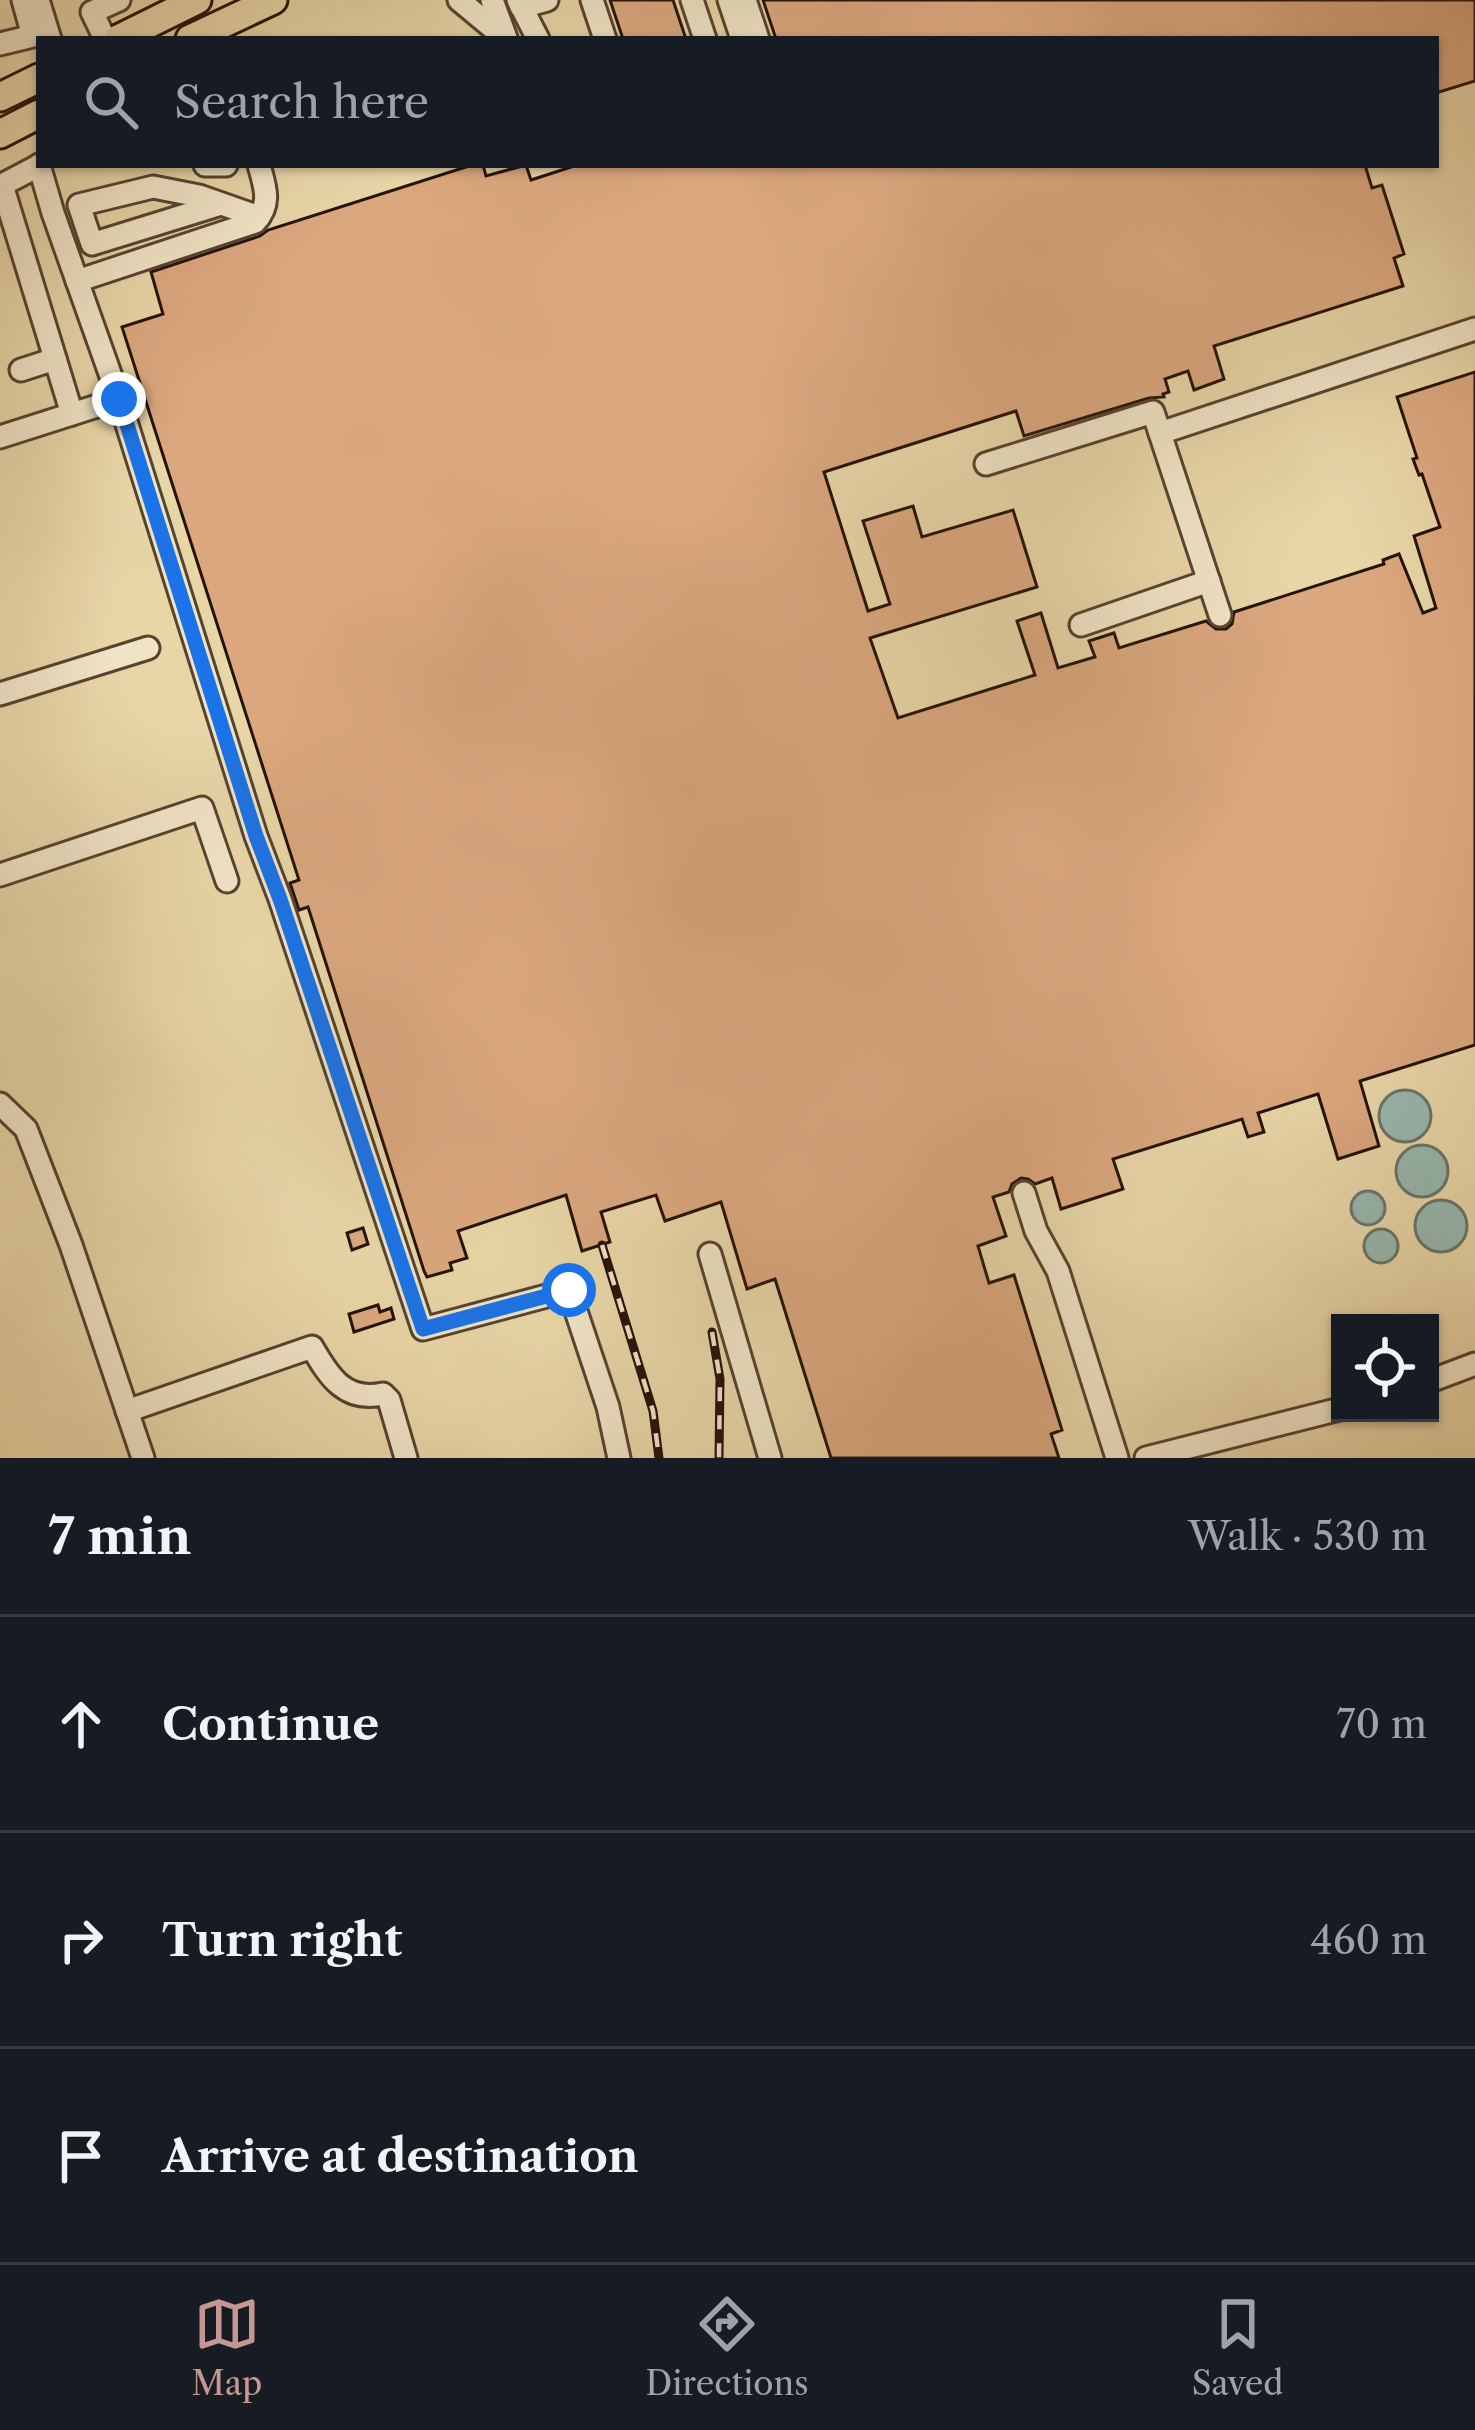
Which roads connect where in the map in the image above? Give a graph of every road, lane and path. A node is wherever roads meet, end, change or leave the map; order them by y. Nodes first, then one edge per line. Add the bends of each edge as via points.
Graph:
1 (23, 0) edge
2 (38, 0) edge
3 (119, 0) edge
4 (197, 0) edge
5 (273, 0) edge
6 (459, 0) edge
7 (492, 0) edge
8 (547, 0) edge
9 (592, 0) edge
10 (692, 0) edge
11 (729, 0) edge
12 (746, 0) edge
13 (519, 4) edge
14 (49, 36) edge
15 (104, 36) edge
16 (124, 36) edge
17 (196, 36) edge
18 (502, 36) edge
19 (505, 36) edge
20 (536, 36) edge
21 (604, 36) edge
22 (704, 36) edge
23 (741, 36) edge
24 (757, 36) edge
25 (0, 44) edge
26 (36, 79) edge
27 (0, 97) edge
28 (36, 116) edge
29 (0, 134) edge
30 (36, 167) edge
31 (41, 168) edge
32 (260, 168) edge
33 (1, 185) edge
34 (221, 204) junction
35 (259, 218) junction
36 (77, 281) junction
37 (1475, 329) edge
38 (55, 359) junction
39 (21, 370) dead end
40 (119, 399) junction
41 (73, 414) junction
42 (1160, 433) junction
43 (0, 437) edge
44 (986, 464) dead end
45 (1209, 581) junction
46 (1220, 616) dead end
47 (1081, 625) dead end
48 (148, 648) dead end
49 (0, 694) edge
50 (0, 875) edge
51 (227, 881) dead end
52 (0, 1104) edge
53 (1024, 1193) dead end
54 (710, 1254) dead end
55 (1475, 1364) edge
56 (1439, 1378) edge
57 (127, 1411) junction
58 (1331, 1411) edge
59 (143, 1458) edge
60 (406, 1458) edge
61 (619, 1458) edge
62 (770, 1458) edge
63 (1117, 1458) edge
64 (1146, 1458) edge

1 - 25 lane via 34,36
2 - 14 lane
3 - 15 lane via 92,12
4 - 16 main road
5 - 17 main road
6 - 18 lane
7 - 19 lane
8 - 13 lane
9 - 21 lane
10 - 22 lane
11 - 23 lane
12 - 24 lane
13 - 20 lane
26 - 27 main road
28 - 29 main road
30 - 33 lane
31 - 36 lane
32 - 35 lane via 267,198
33 - 38 lane
34 - 34 lane via 153,187 79,205 92,244
34 - 35 lane
35 - 36 lane
36 - 40 lane
37 - 42 lane
38 - 39 lane
38 - 41 lane
40 - 41 lane
40 - 61 lane via 423,1329 569,1290
41 - 43 lane
42 - 44 lane via 1153,412
42 - 45 lane
45 - 46 lane
45 - 47 lane
48 - 49 lane
50 - 51 lane via 202,808
52 - 57 lane via 26,1129
53 - 63 lane via 1058,1271
54 - 62 lane
55 - 56 lane
57 - 59 lane
57 - 60 lane via 312,1347 353,1396 389,1400
58 - 64 lane

